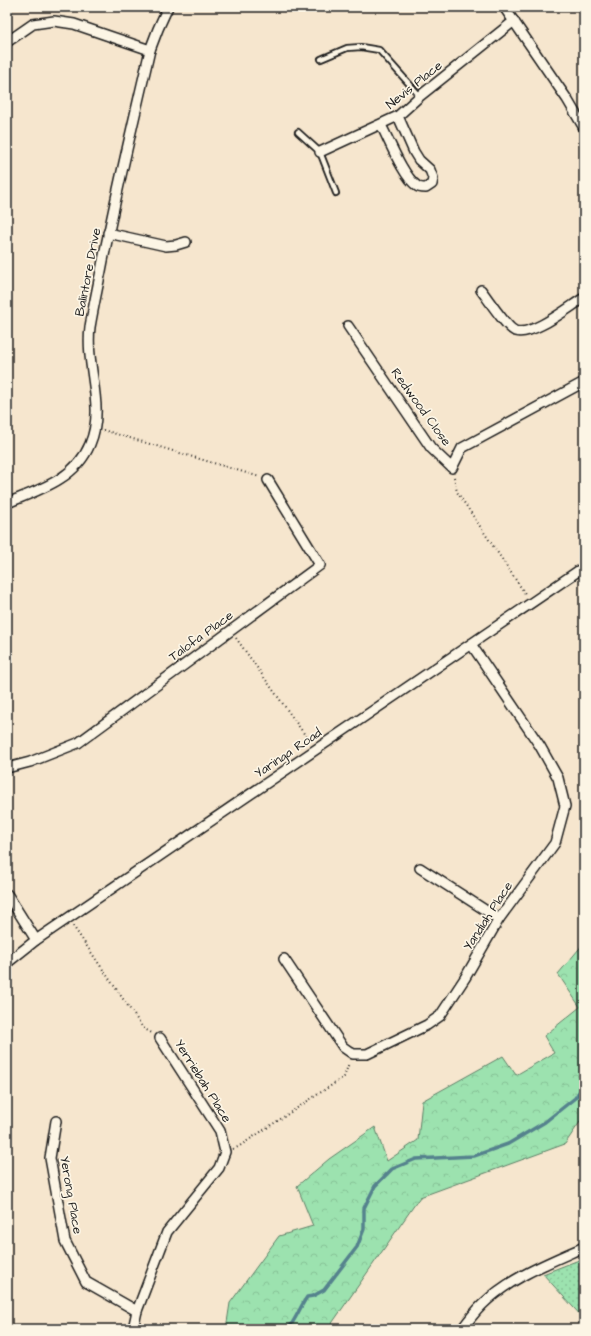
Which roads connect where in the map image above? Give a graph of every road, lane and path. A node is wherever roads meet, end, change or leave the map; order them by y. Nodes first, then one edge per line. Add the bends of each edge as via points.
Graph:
1 (168, 7) edge
2 (504, 7) edge
3 (514, 21) junction
4 (7, 42) edge
5 (150, 50) junction
6 (321, 59) dead end
7 (420, 96) junction
8 (398, 116) junction
9 (381, 124) junction
10 (584, 128) edge
11 (298, 132) dead end
12 (320, 152) junction
13 (336, 193) dead end
14 (108, 233) junction
15 (186, 242) dead end
16 (481, 290) dead end
17 (584, 298) edge
18 (348, 326) dead end
19 (584, 382) edge
20 (95, 427) junction
21 (452, 468) junction
22 (268, 480) joint
23 (7, 503) edge
24 (584, 567) edge
25 (531, 603) junction
26 (231, 630) junction
27 (471, 644) junction
28 (316, 750) junction
29 (7, 768) edge
30 (420, 868) dead end
31 (7, 894) edge
32 (68, 918) junction
33 (499, 919) junction
34 (36, 940) junction
35 (284, 959) dead end
36 (7, 963) edge
37 (160, 1038) joint
38 (353, 1054) junction
39 (56, 1121) dead end
40 (225, 1152) junction
41 (584, 1247) edge
42 (137, 1311) junction
43 (133, 1329) edge
44 (462, 1329) edge

1 - 5 street, Balintore Drive
2 - 3 street
3 - 7 street, Nevis Place
3 - 10 street
4 - 5 street via 33,24 54,21 74,24
5 - 14 street, Balintore Drive
6 - 7 lane via 347,48 379,50
7 - 8 street, Nevis Place
8 - 9 street, Nevis Place
8 - 9 street via 414,152 430,170 432,184 426,188 418,187 412,181 396,156
9 - 12 street, Nevis Place
11 - 12 lane
12 - 13 lane
14 - 15 street via 166,246
14 - 20 street, Balintore Drive via 90,329 90,358 97,403
16 - 17 street via 506,324 514,331 525,332 538,327
18 - 21 street, Redwood Close via 431,448
19 - 21 street, Redwood Close via 462,448
20 - 22 path
20 - 23 street, Balintore Drive via 84,455 67,475
21 - 25 path via 457,492
22 - 26 street, Talofa Place via 320,565
24 - 25 street, Yaringa Road
25 - 27 street, Yaringa Road
26 - 28 path
26 - 29 street, Talofa Place via 78,742 30,762
27 - 28 street, Yaringa Road
27 - 33 street, Yandiah Place via 540,746 558,778 565,806 555,843
28 - 32 street, Yaringa Road
30 - 33 street
31 - 34 street
32 - 34 street, Yaringa Road
32 - 37 path via 143,1028
33 - 38 street, Yandiah Place via 440,1016 367,1054
34 - 36 street, Yaringa Road
35 - 38 street via 343,1047
37 - 40 street, Yerriebah Place via 220,1131
38 - 40 path via 344,1077 238,1147
39 - 42 street, Yerong Place via 50,1158 65,1241 86,1282
40 - 42 street via 219,1168 167,1232
41 - 44 street via 531,1270 504,1287 482,1306
42 - 43 street

